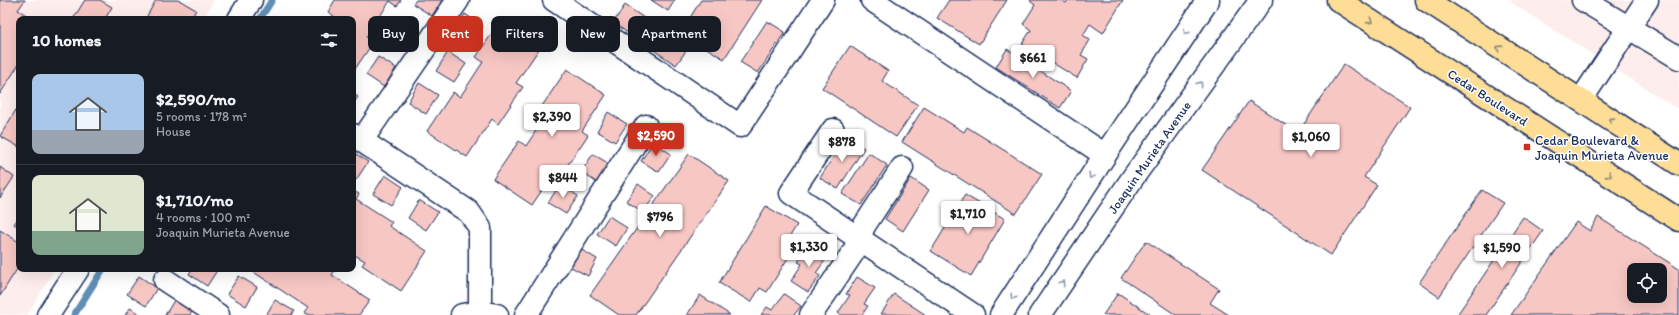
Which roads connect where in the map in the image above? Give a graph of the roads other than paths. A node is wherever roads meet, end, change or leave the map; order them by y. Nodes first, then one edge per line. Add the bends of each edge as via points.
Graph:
1 (251, 0) edge
2 (458, 0) edge
3 (554, 0) edge
4 (823, 0) edge
5 (872, 0) edge
6 (1208, 0) edge
7 (1261, 0) edge
8 (1338, 0) edge
9 (1426, 0) edge
10 (1583, 0) edge
11 (1647, 0) edge
12 (241, 16) edge
13 (1629, 28) junction
14 (1679, 58) edge
15 (1581, 100) junction
16 (646, 126) dead end
17 (833, 130) dead end
18 (358, 138) edge
19 (1105, 155) junction
20 (1679, 164) edge
21 (902, 168) dead end
22 (1679, 220) edge
23 (859, 237) junction
24 (76, 272) edge
25 (165, 280) dead end
26 (479, 314) edge
27 (48, 315) edge
28 (218, 315) edge
29 (526, 315) edge
30 (811, 315) edge
31 (974, 315) edge
32 (1001, 315) edge
33 (1040, 315) edge

1 - 12 street
2 - 18 street
3 - 4 street via 740,126
5 - 19 street
6 -> 19 street
33 -> 7 street, Joaquin Murieta Avenue via 1134,176
8 -> 22 main road, Cedar Boulevard
15 -> 9 main road
10 - 13 street
11 - 13 street
13 - 14 street
13 - 15 street
20 -> 15 main road
16 - 29 street
17 - 23 street via 791,193
18 - 26 street via 469,212 480,228
19 -> 32 street
21 - 23 street
23 - 30 street via 854,251
23 - 31 street
24 - 27 street
25 - 28 street

